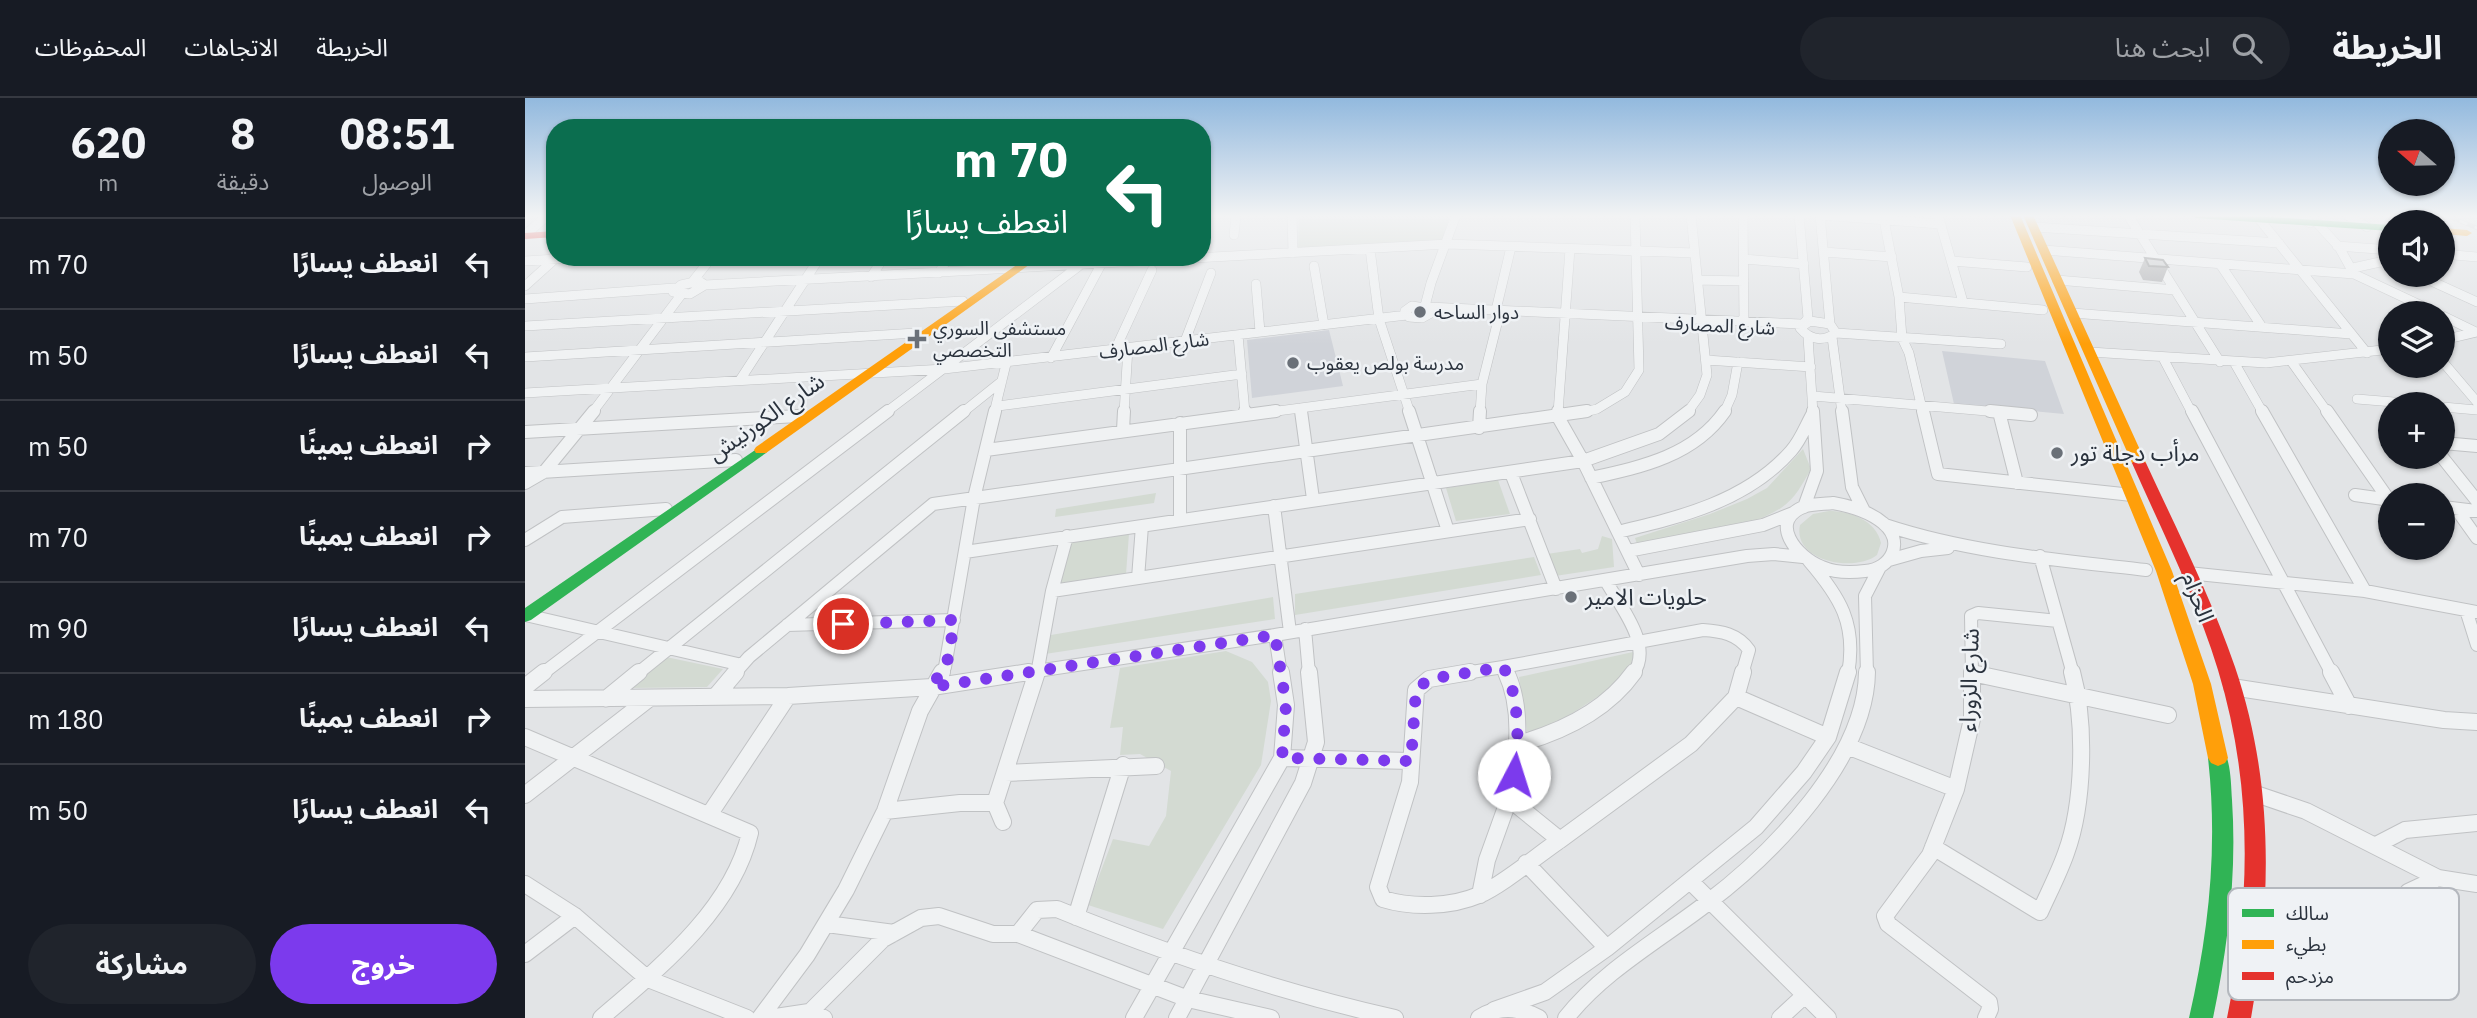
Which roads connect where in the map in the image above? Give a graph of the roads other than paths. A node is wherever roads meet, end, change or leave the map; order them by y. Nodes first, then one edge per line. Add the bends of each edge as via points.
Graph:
1 (1892, 257) edge
2 (1371, 258) edge
3 (1442, 258) edge
4 (1509, 258) edge
5 (1569, 258) edge
6 (1638, 258) edge
7 (1695, 258) edge
8 (1804, 258) edge
9 (1824, 258) edge
10 (1951, 258) edge
11 (2033, 258) edge
12 (2047, 258) edge
13 (2133, 258) edge
14 (2291, 258) edge
15 (2345, 258) edge
16 (546, 259) edge
17 (1744, 259) joint
18 (2156, 260) junction
19 (525, 261) edge
20 (1952, 261) junction
21 (2378, 263) edge
22 (1804, 264) junction
23 (2220, 264) junction
24 (1314, 265) dead end
25 (547, 266) edge
26 (705, 266) edge
27 (815, 266) edge
28 (878, 266) edge
29 (943, 266) edge
30 (1007, 266) edge
31 (1016, 266) edge
32 (1016, 266) edge
33 (1079, 266) edge
34 (1100, 266) edge
35 (2027, 268) dead end
36 (1153, 270) dead end
37 (2301, 270) junction
38 (2353, 271) junction
39 (939, 273) junction
40 (1211, 273) dead end
41 (871, 277) junction
42 (806, 280) junction
43 (1697, 280) junction
44 (2057, 280) junction
45 (693, 281) junction
46 (1744, 281) junction
47 (1256, 284) dead end
48 (705, 285) junction
49 (525, 286) edge
50 (2444, 287) edge
51 (1428, 288) junction
52 (2175, 290) junction
53 (678, 291) junction
54 (1899, 297) junction
55 (525, 299) edge
56 (963, 301) junction
57 (2413, 301) edge
58 (1963, 302) junction
59 (2477, 302) edge
60 (1427, 310) junction
61 (2043, 310) dead end
62 (786, 311) junction
63 (1407, 311) junction
64 (1498, 312) junction
65 (2072, 313) junction
66 (1564, 314) junction
67 (666, 318) junction
68 (1375, 318) junction
69 (1637, 319) junction
70 (1702, 321) junction
71 (1744, 322) junction
72 (2455, 322) edge
73 (2195, 323) junction
74 (1830, 324) junction
75 (1324, 325) junction
76 (525, 326) edge
77 (2263, 327) junction
78 (1804, 329) junction
79 (1260, 332) junction
80 (2477, 332) edge
81 (916, 333) junction
82 (2351, 334) junction
83 (1238, 335) junction
84 (1834, 335) junction
85 (2455, 337) edge
86 (1902, 338) junction
87 (1185, 341) junction
88 (763, 344) junction
89 (2001, 344) dead end
90 (1128, 348) junction
91 (1115, 350) junction
92 (641, 351) junction
93 (2378, 351) edge
94 (2089, 352) junction
95 (2367, 353) junction
96 (525, 357) edge
97 (1051, 358) junction
98 (2163, 358) junction
99 (1706, 360) junction
100 (2291, 361) junction
101 (1738, 362) junction
102 (2220, 362) junction
103 (2234, 362) junction
104 (1006, 364) junction
105 (1811, 367) junction
106 (944, 369) junction
107 (1242, 374) junction
108 (861, 375) junction
109 (2455, 375) edge
110 (740, 380) junction
111 (2477, 380) edge
112 (1002, 381) junction
113 (1482, 384) junction
114 (2463, 384) junction
115 (614, 387) junction
116 (1125, 390) junction
117 (525, 393) edge
118 (1405, 394) junction
119 (1813, 396) junction
120 (1840, 398) junction
121 (2357, 399) dead end
122 (2378, 401) edge
123 (2477, 402) edge
124 (1922, 405) junction
125 (998, 406) junction
126 (1301, 408) junction
127 (2455, 408) edge
128 (2477, 410) edge
129 (1813, 412) junction
130 (1999, 412) junction
131 (1245, 415) junction
132 (2031, 415) dead end
133 (798, 416) junction
134 (1558, 417) junction
135 (1180, 423) junction
136 (580, 428) junction
137 (1479, 428) junction
138 (1123, 430) junction
139 (525, 432) edge
140 (1416, 437) junction
141 (2455, 444) edge
142 (2477, 446) edge
143 (985, 450) junction
144 (1306, 453) junction
145 (736, 460) junction
146 (1583, 461) junction
147 (2452, 469) edge
148 (1180, 471) junction
149 (544, 472) junction
150 (525, 473) edge
151 (1511, 473) junction
152 (1591, 478) junction
153 (1431, 483) junction
154 (2017, 483) junction
155 (2378, 483) edge
156 (525, 484) edge
157 (2132, 495) junction
158 (2355, 495) dead end
159 (974, 498) junction
160 (2378, 498) edge
161 (1313, 499) junction
162 (2477, 501) edge
163 (1273, 506) junction
164 (666, 509) junction
165 (1799, 510) junction
166 (2457, 510) joint
167 (1864, 511) junction
168 (2477, 511) edge
169 (1530, 519) junction
170 (1181, 520) junction
171 (1884, 524) junction
172 (1142, 526) junction
173 (1448, 531) junction
174 (1618, 532) junction
175 (1067, 536) junction
176 (2477, 538) edge
177 (525, 540) edge
178 (1973, 548) junction
179 (1628, 551) junction
180 (965, 552) junction
181 (1281, 556) junction
182 (2040, 556) junction
183 (1806, 559) junction
184 (1884, 564) junction
185 (2146, 570) dead end
186 (2188, 573) junction
187 (1639, 575) junction
188 (1138, 578) junction
189 (1606, 581) junction
190 (2284, 583) junction
191 (1556, 589) junction
192 (1052, 591) junction
193 (2365, 591) junction
194 (2472, 611) edge
195 (525, 612) edge
196 (954, 620) junction
197 (2058, 621) junction
198 (787, 625) junction
199 (599, 632) junction
200 (1290, 632) junction
201 (1637, 640) junction
202 (2477, 645) edge
203 (671, 648) junction
204 (742, 664) junction
205 (1503, 667) junction
206 (1038, 670) junction
207 (1972, 673) junction
208 (525, 687) edge
209 (932, 687) junction
210 (2232, 687) junction
211 (2078, 694) junction
212 (788, 696) junction
213 (715, 697) junction
214 (1736, 697) junction
215 (650, 698) junction
216 (525, 699) edge
217 (606, 699) junction
218 (2349, 706) junction
219 (2168, 715) dead end
220 (2477, 722) edge
221 (525, 737) edge
222 (1828, 737) junction
223 (1518, 744) junction
224 (1847, 746) junction
225 (573, 757) junction
226 (1282, 758) junction
227 (1312, 758) junction
228 (1411, 761) junction
229 (1122, 765) junction
230 (1156, 766) dead end
231 (1005, 773) junction
232 (1956, 789) junction
233 (2256, 794) junction
234 (525, 795) edge
235 (1510, 796) junction
236 (995, 803) junction
237 (885, 811) junction
238 (709, 815) junction
239 (1003, 822) dead end
240 (2477, 823) edge
241 (1560, 840) junction
242 (2377, 845) junction
243 (1933, 847) junction
244 (1526, 863) junction
245 (2438, 878) junction
246 (1691, 882) junction
247 (525, 884) edge
248 (2477, 884) edge
249 (2257, 888) edge
250 (2417, 888) edge
251 (1480, 895) junction
252 (1710, 901) junction
253 (575, 916) junction
254 (1076, 917) junction
255 (827, 925) junction
256 (894, 933) junction
257 (1018, 934) junction
258 (1607, 948) junction
259 (1174, 952) junction
260 (525, 954) edge
261 (1207, 965) junction
262 (647, 979) junction
263 (1153, 986) junction
264 (1805, 995) junction
265 (1188, 999) junction
266 (2244, 1000) edge
267 (1486, 1014) edge
268 (812, 1016) edge
269 (601, 1018) edge
270 (747, 1018) edge
271 (760, 1018) edge
272 (769, 1018) edge
273 (1134, 1018) edge
274 (1177, 1018) edge
275 (1271, 1018) edge
276 (1395, 1018) edge
277 (1539, 1018) edge
278 (1566, 1018) edge
279 (1780, 1018) edge
280 (1828, 1018) edge
281 (1986, 1018) edge
282 (2201, 1018) edge
283 (2239, 1018) edge

1 - 54 street
2 - 68 street
3 - 51 street
4 - 64 street
5 - 66 street
6 - 69 street
7 - 43 street
8 - 22 street
9 - 74 street
10 - 20 street
11 - 157 main road, الحزام
12 - 44 main road
13 - 18 street
14 - 37 street
15 - 38 street
16 - 19 street
17 - 22 street
17 - 46 street
18 - 23 street
18 - 52 street
20 - 35 street
20 - 58 street
21 - 38 street
22 - 78 street via 1808,318
23 - 37 street
23 - 77 street
24 - 75 street
25 - 49 street
26 - 45 street
27 - 42 street
28 - 41 street
29 - 39 street
30 - 39 street
31 - 56 main road, شارع الكورنيش
32 - 108 main road, شارع الكورنيش
33 - 106 street
34 - 97 street
36 - 91 street
37 - 38 street
37 - 82 street
38 - 57 street
39 - 41 street
40 - 87 street
41 - 42 street
42 - 48 street
42 - 62 street
43 - 46 street
43 - 70 street
44 - 52 street
44 - 65 main road
45 - 48 street
45 - 53 street
46 - 71 street
47 - 79 street
48 - 53 street via 697,291
50 - 59 street
51 - 60 street
51 - 63 street
52 - 73 street
53 - 55 street
53 - 67 street
54 - 58 street
54 - 86 street
56 - 62 street
56 - 81 main road, شارع الكورنيش
58 - 61 street
60 - 63 street, شارع المصارف via 1417,318
60 - 64 street, شارع المصارف
62 - 67 street
62 - 88 street
63 - 68 street, شارع المصارف
64 - 66 street, شارع المصارف
64 - 113 street
65 - 73 street
65 - 94 main road
66 - 69 street, شارع المصارف
66 - 134 street
67 - 76 street
67 - 92 street
68 - 75 street, شارع المصارف
68 - 118 street
69 - 70 street, شارع المصارف
69 - 134 street via 1639,370 1625,392 1597,409
70 - 71 street
70 - 78 street, شارع المصارف
70 - 99 street
71 - 78 street
72 - 80 street
73 - 77 street
73 - 102 street
74 - 78 street via 1815,321
74 - 84 street
75 - 79 street, شارع المصارف
77 - 82 street
78 - 84 street
78 - 105 street, شارع المصارف
79 - 83 street, شارع المصارف
80 - 85 street
81 - 88 street
81 - 108 main road, شارع الكورنيش
82 - 95 street
83 - 87 street, شارع المصارف
83 - 107 street
84 - 86 street
84 - 120 street
86 - 89 street
86 - 124 street
87 - 90 street, شارع المصارف
88 - 92 street
88 - 110 street
90 - 91 street, شارع المصارف
90 - 116 street
91 - 97 street, شارع المصارف
92 - 96 street
92 - 115 street
93 - 95 street
94 - 98 street
94 - 186 main road
95 - 100 street
97 - 104 street, شارع المصارف
98 - 102 street
98 - 190 street
99 - 101 street
99 - 146 street via 1704,391 1692,410 1668,431
100 - 103 street
100 - 155 street
101 - 105 street
101 - 152 street via 1729,404 1707,432 1665,457
102 - 103 street
103 - 193 street
104 - 106 street, شارع المصارف
104 - 112 street
105 - 119 street, شارع المصارف
106 - 108 street, شارع المصارف
106 - 199 street
107 - 116 street
107 - 131 street
108 - 110 street
108 - 133 main road, شارع الكورنيش
108 - 195 main road, شارع الكورنيش
109 - 114 street
110 - 115 street
111 - 114 street
112 - 125 street
112 - 203 street
113 - 118 street
113 - 137 street
114 - 123 street
115 - 117 street
115 - 136 street
116 - 125 street
116 - 138 street
118 - 126 street
118 - 140 street
119 - 120 street
119 - 129 street, شارع المصارف
120 - 124 street
120 - 167 street via 1852,487
121 - 122 street
124 - 130 street
124 - 154 street via 1938,474
125 - 143 street
126 - 131 street
126 - 144 street
127 - 128 street
129 - 165 street, شارع المصارف via 1817,471 1811,493
129 - 174 street via 1792,450 1752,485 1694,513
130 - 132 street
130 - 154 street
131 - 135 street
133 - 136 street
133 - 145 main road, شارع الكورنيش
134 - 137 street
134 - 146 street
135 - 138 street
135 - 148 street
136 - 139 street
136 - 149 street
137 - 140 street
138 - 143 street
140 - 144 street
140 - 153 street
141 - 142 street
143 - 159 street
144 - 148 street
144 - 161 street
145 - 149 street
145 - 164 main road, شارع الكورنيش
146 - 151 street
146 - 152 street
147 - 162 street
148 - 159 street
148 - 170 street
149 - 150 street
149 - 156 street
151 - 153 street
151 - 169 street
152 - 174 street
153 - 161 street
153 - 173 street
154 - 157 street
157 - 282 main road, الحزام via 2186,625 2221,764 2226,854 2223,901 2219,943
158 - 160 street
159 - 180 street
159 - 198 street via 933,504
161 - 163 street
163 - 170 street
163 - 181 street
164 - 177 street via 562,517
164 - 195 main road, شارع الكورنيش
165 - 167 street via 1833,503
165 - 179 street via 1763,525
165 - 183 street via 1786,526 1787,537
166 - 168 street
166 - 176 street
167 - 171 street
169 - 173 street
169 - 191 street
170 - 172 street
171 - 178 street via 1917,537
171 - 184 street via 1894,549
172 - 175 street
172 - 188 street
173 - 181 street
174 - 179 street
175 - 180 street
175 - 192 street
178 - 182 street
178 - 184 street via 1920,551
179 - 187 street
180 - 196 street
181 - 188 street
181 - 200 street
182 - 185 street
182 - 197 street
183 - 184 street via 1850,573
183 - 187 street via 1747,556
183 - 222 street via 1839,599 1850,635 1848,673
184 - 224 street via 1865,596 1867,688
186 - 190 street
186 - 210 main road
187 - 189 street
188 - 192 street
189 - 191 street
189 - 201 street
190 - 193 street
190 - 218 street
191 - 200 street
192 - 206 street
193 - 194 street
194 - 202 street
195 - 199 street
196 - 198 street
196 - 209 street via 949,657
197 - 207 street, شارع الزوراء via 1971,616
197 - 211 street
198 - 204 street
199 - 203 street
199 - 208 street
200 - 206 street
200 - 226 street
200 - 227 street via 1316,742
201 - 205 street
201 - 214 street via 1709,630 1737,637 1749,650
201 - 223 street via 1641,658 1635,676 1614,695 1549,736
203 - 204 street
203 - 217 street
204 - 213 street
205 - 223 street via 1511,679
205 - 228 street via 1429,679 1416,690
206 - 209 street
206 - 231 street
207 - 211 street
207 - 232 street, شارع الزوراء via 1972,719
209 - 212 street
209 - 237 street
210 - 218 street
210 - 233 main road
211 - 219 street
211 - 243 street via 2080,784 2062,866 2040,912
212 - 213 street
212 - 238 street
213 - 215 street
214 - 222 street
214 - 241 street via 1691,744
215 - 217 street
215 - 225 street
216 - 217 street
218 - 220 street
221 - 225 street
222 - 246 street via 1773,809
223 - 235 street
224 - 232 street
224 - 252 street via 1809,805 1779,840
225 - 234 street
225 - 238 street
226 - 227 street
226 - 259 street
227 - 228 street
227 - 261 street
228 - 251 street via 1410,782 1378,887 1383,899 1442,904
229 - 230 street
229 - 231 street
229 - 254 street
231 - 236 street
232 - 243 street, شارع الزوراء
233 - 242 street via 2307,811
233 - 249 main road
235 - 241 street
235 - 251 street
236 - 237 street
236 - 239 street
237 - 255 street
238 - 262 street via 750,833 747,856 721,897
240 - 242 street via 2405,830
241 - 244 street
242 - 245 street
243 - 281 street, شارع الزوراء via 1887,910 1888,924 1989,1002
244 - 251 street
244 - 258 street
245 - 248 street
245 - 250 street
246 - 252 street
246 - 258 street
247 - 253 street
252 - 264 street
252 - 278 street via 1585,994
253 - 260 street
253 - 262 street
254 - 257 street via 1058,909 1037,910
254 - 259 street
255 - 256 street
255 - 271 street
256 - 257 street via 921,918 939,916 993,934
256 - 268 street via 883,939
257 - 263 street
258 - 267 street via 1545,992
259 - 261 street
259 - 263 street
261 - 265 street
261 - 276 street
262 - 269 street
262 - 270 street
263 - 265 street
263 - 273 street
264 - 279 street
264 - 280 street
265 - 274 street
265 - 275 street
266 - 283 main road
267 - 277 street via 1509,1008
268 - 272 street

